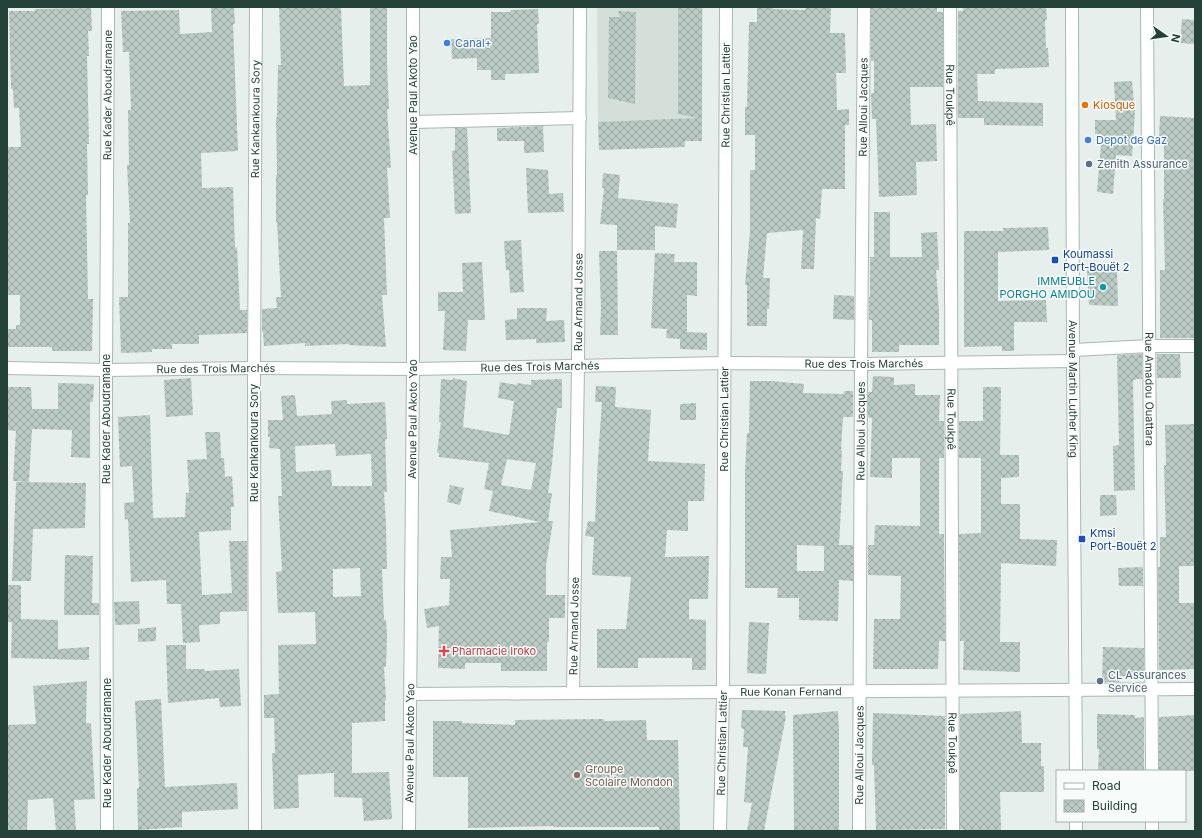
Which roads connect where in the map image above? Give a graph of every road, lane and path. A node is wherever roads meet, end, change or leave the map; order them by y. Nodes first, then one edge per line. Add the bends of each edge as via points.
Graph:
1 (108, 7) edge
2 (256, 7) edge
3 (413, 7) edge
4 (580, 7) edge
5 (726, 7) edge
6 (864, 7) edge
7 (950, 7) edge
8 (1072, 7) edge
9 (1147, 7) edge
10 (580, 118) junction
11 (413, 122) junction
12 (1150, 346) junction
13 (1195, 346) edge
14 (1073, 356) junction
15 (950, 362) junction
16 (726, 363) junction
17 (861, 364) junction
18 (578, 366) junction
19 (7, 368) edge
20 (254, 368) junction
21 (413, 369) junction
22 (106, 370) junction
23 (1076, 689) junction
24 (1151, 689) junction
25 (1195, 689) edge
26 (860, 690) junction
27 (952, 690) junction
28 (573, 693) junction
29 (723, 693) junction
30 (411, 694) junction
31 (1076, 770) edge
32 (1152, 770) edge
33 (107, 831) edge
34 (255, 831) edge
35 (409, 831) edge
36 (720, 831) edge
37 (859, 831) edge
38 (952, 831) edge

1 - 22 street, Rue Kader Aboudramane
2 - 20 street, Rue Kankankoura Sory
3 - 11 street, Avenue Paul Akoto Yao
4 - 10 street, Rue Armand Josse
5 - 16 street, Rue Christian Lattier
6 - 17 street, Rue Alloui Jacques
7 - 15 street, Rue Toukpê
8 - 14 street, Avenue Martin Luther King
9 - 12 street, Rue Amadou Ouattara
10 - 11 street
10 - 18 street, Rue Armand Josse
11 - 21 street, Avenue Paul Akoto Yao
12 - 13 street, Rue des Trois Marchés
12 - 14 street, Rue des Trois Marchés
12 - 24 street, Rue Amadou Ouattara
14 - 15 street, Rue des Trois Marchés
14 - 23 street, Avenue Martin Luther King
15 - 17 street, Rue des Trois Marchés
15 - 27 street, Rue Toukpê
16 - 17 street, Rue des Trois Marchés
16 - 18 street, Rue des Trois Marchés
16 - 29 street, Rue Christian Lattier
17 - 26 street, Rue Alloui Jacques
18 - 21 street, Rue des Trois Marchés
18 - 28 street, Rue Armand Josse
19 - 22 street, Rue des Trois Marchés
20 - 21 street, Rue des Trois Marchés
20 - 22 street, Rue des Trois Marchés
20 - 34 street, Rue Kankankoura Sory
21 - 30 street, Avenue Paul Akoto Yao
22 - 33 street, Rue Kader Aboudramane
23 - 24 street, Rue Konan Fernand
23 - 27 street, Rue Konan Fernand
23 - 31 street, Avenue Martin Luther King
24 - 25 street, Rue Konan Fernand
24 - 32 street, Rue Amadou Ouattara
26 - 27 street, Rue Konan Fernand
26 - 29 street, Rue Konan Fernand
26 - 37 street, Rue Alloui Jacques
27 - 38 street, Rue Toukpê
28 - 29 street, Rue Konan Fernand
28 - 30 street, Rue Konan Fernand
29 - 36 street, Rue Christian Lattier
30 - 35 street, Avenue Paul Akoto Yao

